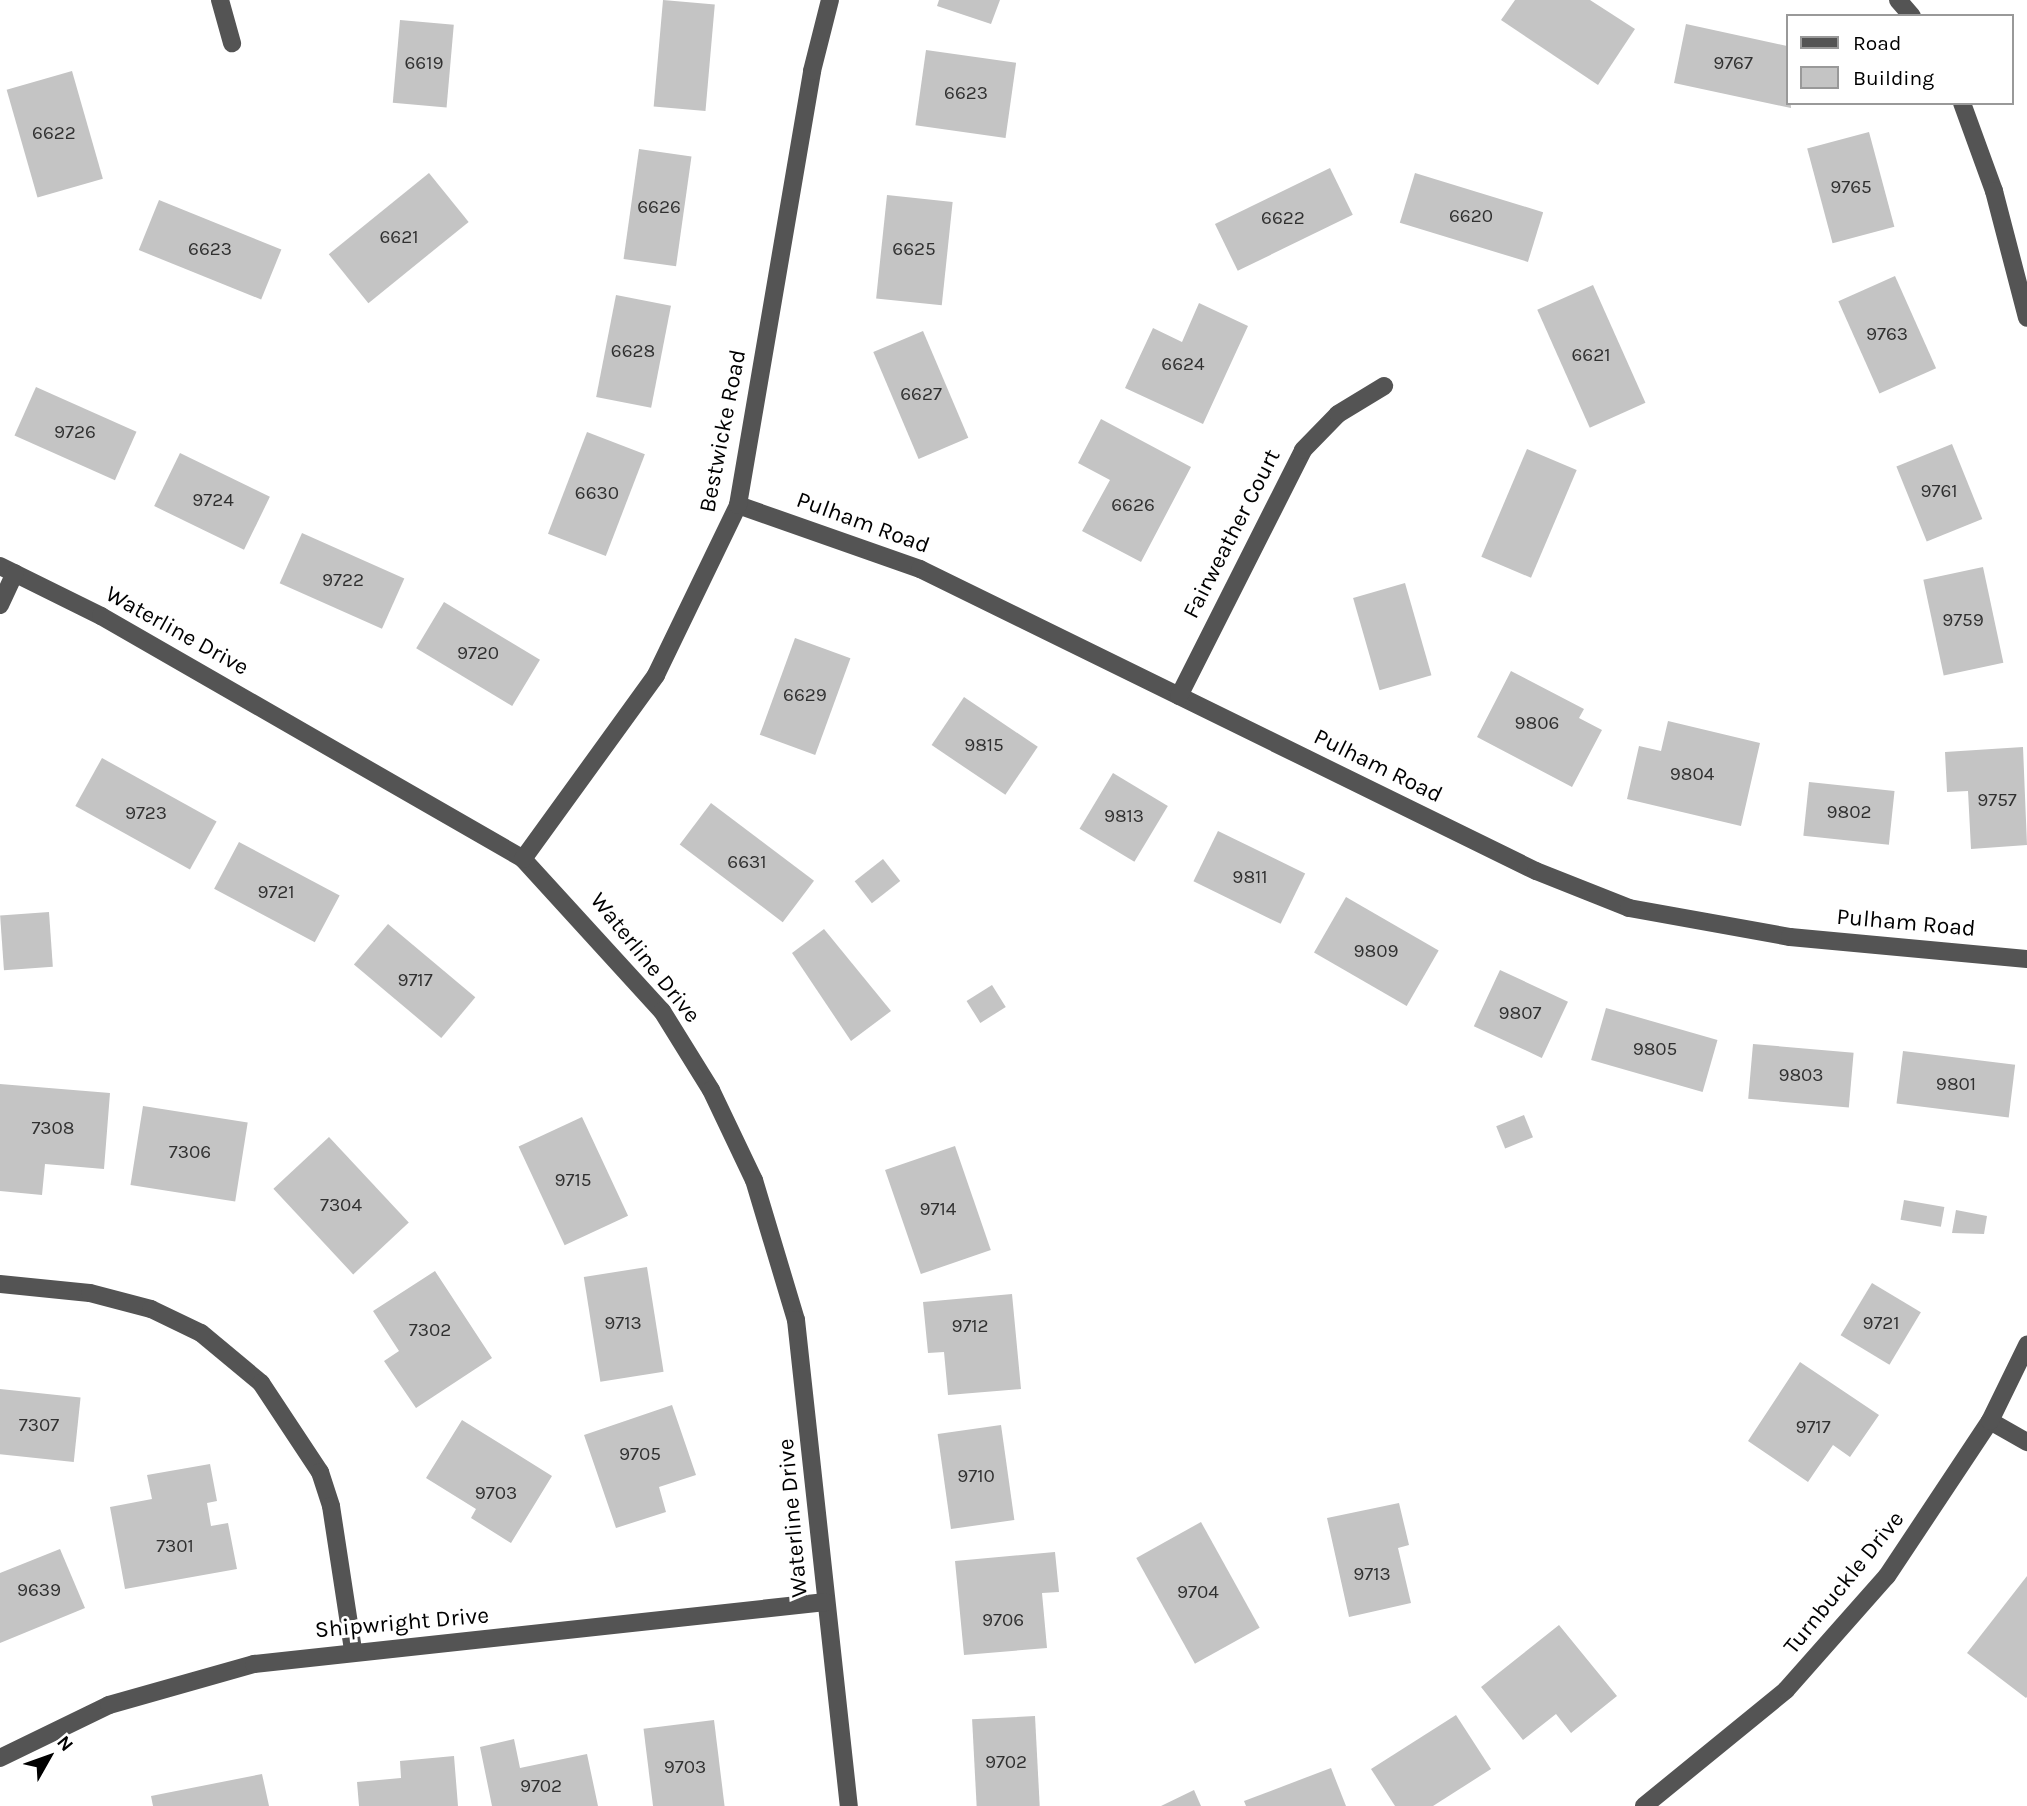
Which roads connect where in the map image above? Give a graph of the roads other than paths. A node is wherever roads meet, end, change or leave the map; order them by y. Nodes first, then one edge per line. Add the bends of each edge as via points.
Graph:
1 (220, 0) edge
2 (830, 0) edge
3 (1898, 0) edge
4 (1910, 14) edge
5 (232, 43) dead end
6 (1963, 105) edge
7 (2027, 318) edge
8 (1384, 386) dead end
9 (738, 505) junction
10 (8, 570) edge
11 (0, 605) edge
12 (1179, 696) junction
13 (523, 859) junction
14 (2027, 959) edge
15 (0, 1284) edge
16 (2027, 1345) edge
17 (1990, 1421) junction
18 (2027, 1442) edge
19 (826, 1602) junction
20 (353, 1648) junction
21 (0, 1758) edge
22 (849, 1806) edge
23 (1644, 1806) edge

1 - 5 street
2 - 9 street, Bestwicke Road via 812,71
3 - 4 street
6 - 7 street via 1994,191
8 - 12 street, Fairweather Court via 1338,414 1303,450
9 - 12 street, Pulham Road via 920,569
9 - 13 street, Bestwicke Road via 656,675
10 - 11 street
10 - 13 street, Waterline Drive via 125,629
12 - 14 street, Pulham Road via 1536,871 1629,908 1790,937
13 - 19 street, Waterline Drive via 662,1011 711,1090 754,1180 796,1320
15 - 20 street via 90,1293 151,1309 201,1333 261,1383 285,1409 320,1472 331,1506
16 - 17 street, Turnbuckle Drive
17 - 18 street
17 - 23 street, Turnbuckle Drive via 1888,1576 1824,1651 1733,1739
19 - 20 street, Shipwright Drive
19 - 22 street, Waterline Drive
20 - 21 street, Shipwright Drive via 172,1685 99,1710

